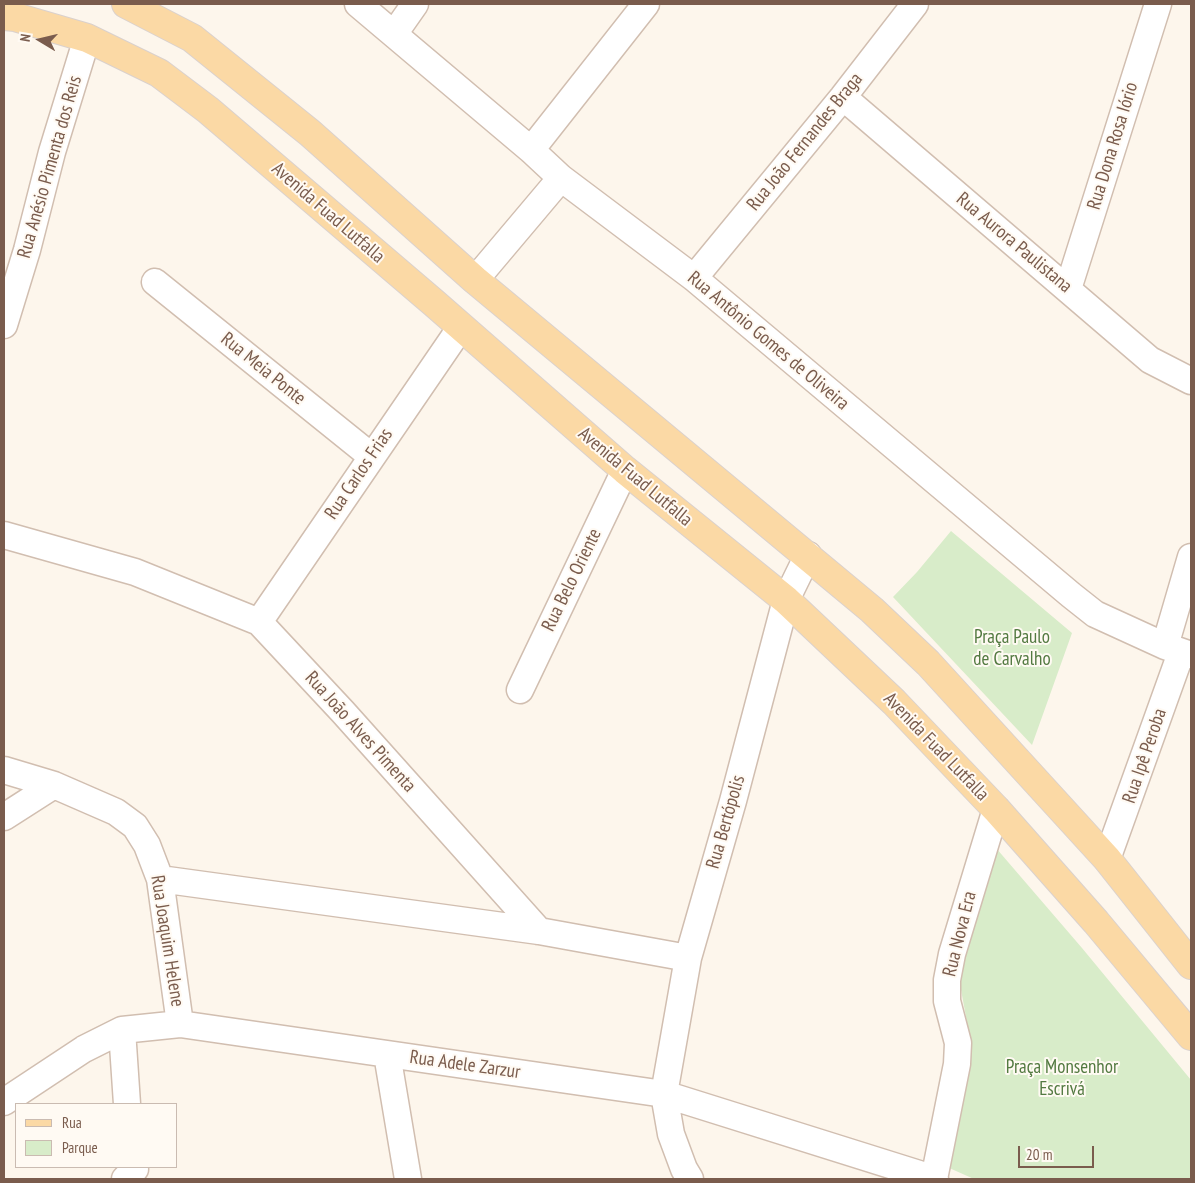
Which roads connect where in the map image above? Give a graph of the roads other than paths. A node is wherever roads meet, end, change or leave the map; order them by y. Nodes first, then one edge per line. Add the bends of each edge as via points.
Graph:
1 (126, 4) edge
2 (358, 4) edge
3 (415, 4) edge
4 (646, 4) edge
5 (914, 4) edge
6 (1158, 4) edge
7 (4, 16) edge
8 (394, 34) junction
9 (87, 38) junction
10 (843, 97) junction
11 (531, 150) junction
12 (561, 178) junction
13 (694, 278) junction
14 (475, 280) junction
15 (155, 282) dead end
16 (1068, 289) junction
17 (4, 325) edge
18 (461, 327) junction
19 (1191, 381) edge
20 (371, 456) junction
21 (625, 470) junction
22 (4, 535) edge
23 (808, 555) junction
24 (1191, 557) edge
25 (786, 600) junction
26 (259, 622) junction
27 (1179, 651) edge
28 (520, 690) dead end
29 (4, 770) edge
30 (54, 785) junction
31 (996, 809) junction
32 (4, 817) edge
33 (1107, 859) junction
34 (160, 879) junction
35 (539, 931) junction
36 (688, 958) junction
37 (1191, 965) edge
38 (180, 1024) junction
39 (122, 1030) junction
40 (1191, 1036) edge
41 (387, 1054) junction
42 (664, 1094) junction
43 (4, 1102) edge
44 (127, 1103) edge
45 (408, 1179) edge
46 (690, 1179) edge
47 (935, 1179) edge

1 - 14 main road via 200,44 310,133
2 - 8 street, Rua Antônio Gomes de Oliveira
3 - 8 street
4 - 11 street
5 - 10 street, Rua João Fernandes Braga
6 - 16 street, Rua Dona Rosa Iório
7 - 9 main road, Avenida Fuad Lutfalla via 15,16
8 - 11 street, Rua Antônio Gomes de Oliveira
9 - 17 street, Rua Anésio Pimenta dos Reis
9 - 18 main road, Avenida Fuad Lutfalla via 159,73 208,110
10 - 13 street, Rua João Fernandes Braga
10 - 16 street, Rua Aurora Paulistana
11 - 12 street, Rua Antônio Gomes de Oliveira
12 - 13 street, Rua Antônio Gomes de Oliveira
12 - 14 street
13 - 27 street, Rua Antônio Gomes de Oliveira via 1071,596 1095,614
14 - 23 main road
15 - 20 street, Rua Meia Ponte
16 - 19 street, Rua Aurora Paulistana via 1150,360
18 - 20 street, Rua Carlos Frias
18 - 21 main road, Avenida Fuad Lutfalla
20 - 26 street, Rua Carlos Frias
21 - 25 main road, Avenida Fuad Lutfalla
21 - 28 street, Rua Belo Oriente
22 - 26 street, Rua João Alves Pimenta via 135,572
23 - 25 street, Rua Bertópolis
23 - 33 main road via 928,663
24 - 27 street, Rua Ipê Peroba
25 - 31 main road, Avenida Fuad Lutfalla via 894,702
25 - 36 street, Rua Bertópolis
26 - 35 street, Rua João Alves Pimenta
27 - 33 street, Rua Ipê Peroba
29 - 30 street, Rua Joaquim Helene
30 - 32 street
30 - 34 street, Rua Joaquim Helene via 116,812 135,826 147,845
31 - 40 main road, Avenida Fuad Lutfalla
31 - 47 street, Rua Nova Era via 947,980 948,1001 958,1043 957,1064
33 - 37 main road
34 - 35 street
34 - 38 street, Rua Joaquim Helene
35 - 36 street
36 - 42 street, Rua Bertópolis
38 - 39 street, Rua Adele Zarzur
38 - 41 street, Rua Adele Zarzur
39 - 43 street, Rua Adele Zarzur via 84,1049
39 - 44 street
41 - 42 street, Rua Adele Zarzur
41 - 45 street
42 - 46 street, Rua Bertópolis via 671,1134
42 - 47 street, Rua Adele Zarzur

